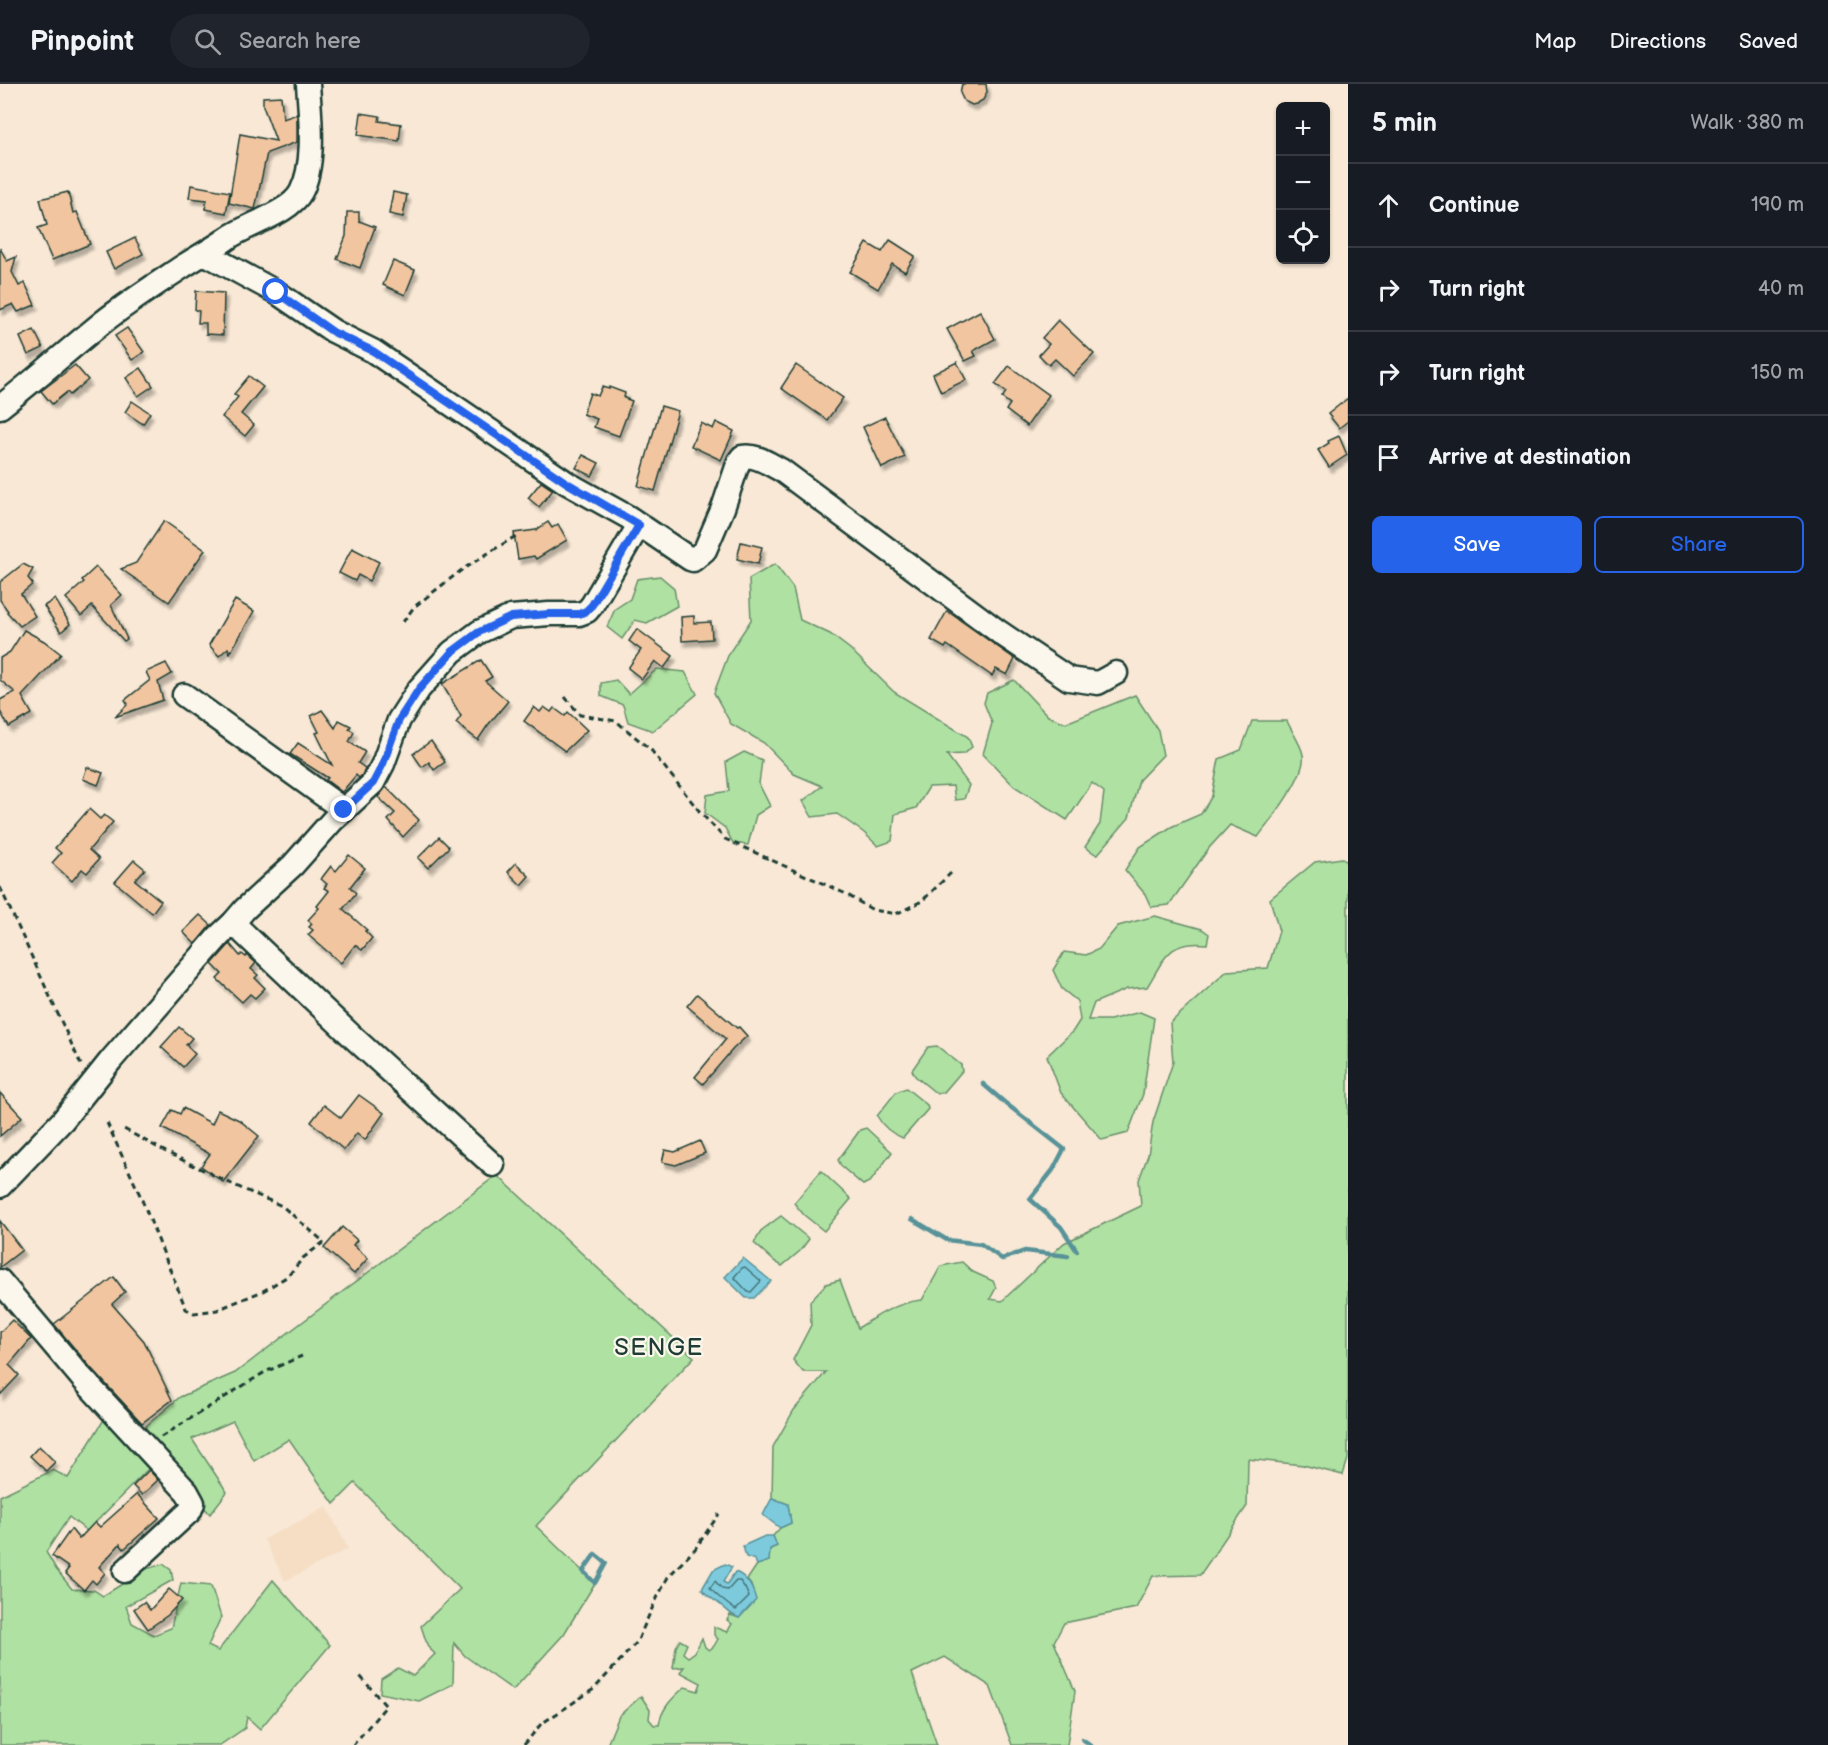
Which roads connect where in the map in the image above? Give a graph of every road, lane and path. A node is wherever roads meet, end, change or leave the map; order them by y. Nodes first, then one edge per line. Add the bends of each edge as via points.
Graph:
1 (308, 84) edge
2 (206, 254) junction
3 (0, 407) edge
4 (639, 525) junction
5 (519, 534) dead end
6 (403, 622) dead end
7 (1116, 673) dead end
8 (183, 695) dead end
9 (565, 698) dead end
10 (344, 810) junction
11 (951, 873) dead end
12 (0, 887) edge
13 (233, 923) junction
14 (91, 1085) junction
15 (107, 1123) dead end
16 (122, 1128) dead end
17 (493, 1165) dead end
18 (0, 1186) edge
19 (0, 1281) edge
20 (302, 1356) dead end
21 (141, 1442) junction
22 (719, 1514) dead end
23 (125, 1571) dead end
24 (360, 1676) dead end
25 (353, 1745) edge
26 (524, 1745) edge

1 - 2 street via 312,139 300,193 287,207 241,229
2 - 3 street via 103,322
2 - 4 street via 276,292 333,332 373,351 567,483
4 - 7 street via 693,560 705,550 739,461 742,457 755,458 781,470 1070,680 1098,682
4 - 10 street via 586,611 511,617 479,632 452,652 419,689 399,720 373,783
5 - 6 path via 464,569 414,607
8 - 10 street
9 - 11 path via 580,715 616,720 651,750 725,839 873,910 896,914 922,901
10 - 13 street
12 - 14 path
13 - 14 street
13 - 17 street
14 - 18 street
15 - 16 path via 186,1309 194,1313 217,1310 263,1291 288,1276 324,1242 282,1206
19 - 21 street
20 - 21 path via 265,1372 159,1439
21 - 23 street via 188,1492 193,1503 190,1511
22 - 26 path via 695,1549 668,1577 637,1642 594,1689 541,1724
24 - 25 path via 386,1706

